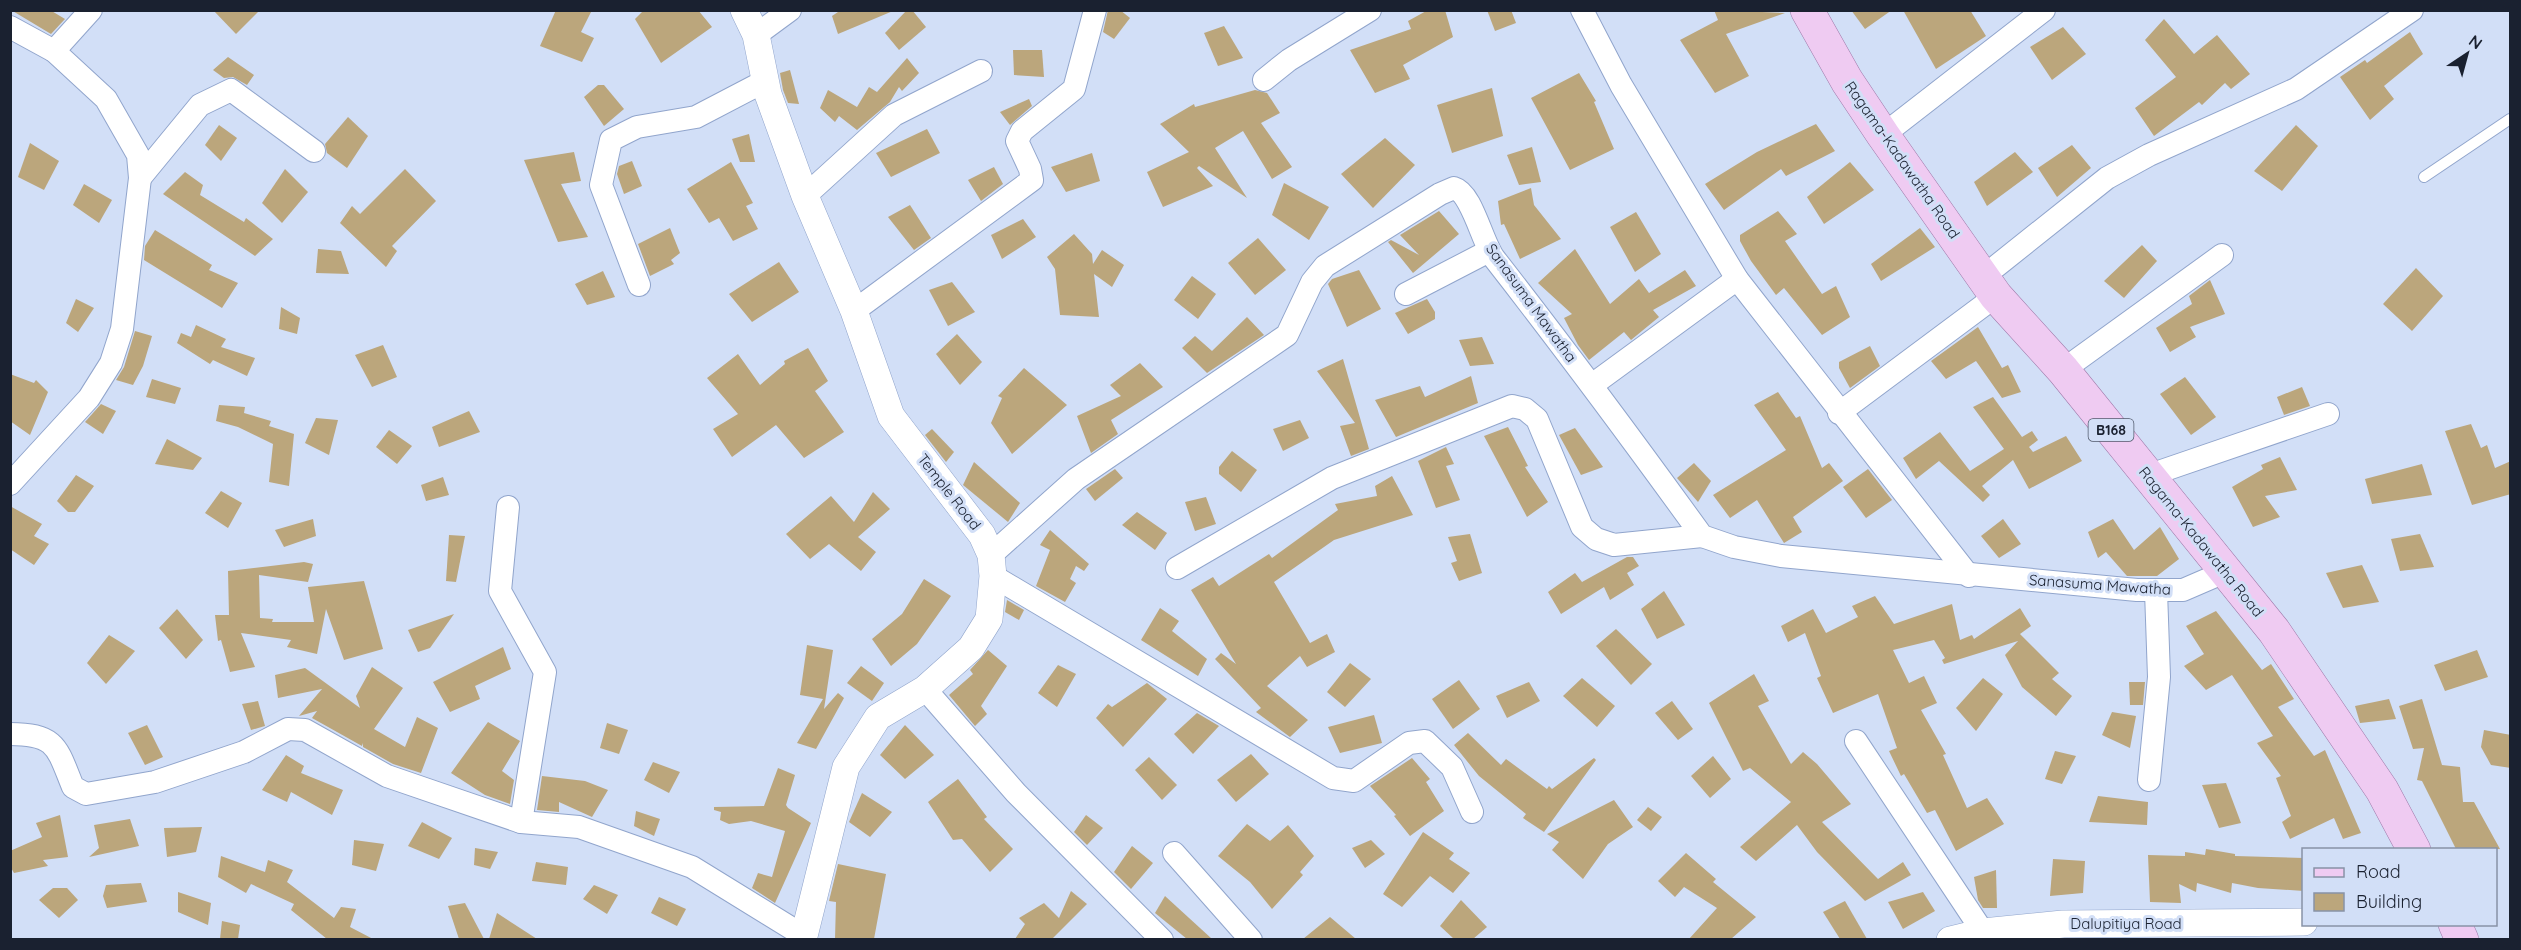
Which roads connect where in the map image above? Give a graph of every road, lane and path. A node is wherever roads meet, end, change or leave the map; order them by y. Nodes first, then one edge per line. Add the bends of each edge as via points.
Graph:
1 (91, 10) edge
2 (744, 10) edge
3 (790, 10) edge
4 (1095, 10) edge
5 (1370, 10) edge
6 (1582, 10) edge
7 (1807, 10) edge
8 (2044, 10) edge
9 (2412, 10) edge
10 (10, 27) edge
11 (756, 35) junction
12 (54, 51) junction
13 (981, 71) dead end
14 (1264, 80) dead end
15 (765, 81) junction
16 (2511, 119) edge
17 (1883, 135) junction
18 (314, 151) dead end
19 (2424, 177) dead end
20 (140, 178) junction
21 (805, 196) junction
22 (1489, 251) junction
23 (2222, 255) dead end
24 (1737, 279) junction
25 (639, 285) dead end
26 (1990, 286) junction
27 (1406, 294) dead end
28 (854, 311) junction
29 (2063, 370) junction
30 (1592, 385) junction
31 (1839, 413) junction
32 (2328, 414) dead end
33 (2147, 476) junction
34 (10, 484) edge
35 (508, 507) dead end
36 (1702, 536) junction
37 (992, 565) junction
38 (1177, 568) dead end
39 (2226, 571) junction
40 (1970, 576) junction
41 (2157, 591) junction
42 (925, 689) junction
43 (10, 734) edge
44 (1856, 741) dead end
45 (2149, 780) dead end
46 (1472, 812) dead end
47 (521, 822) junction
48 (2413, 848) edge
49 (1174, 853) dead end
50 (2302, 922) edge
51 (1983, 932) junction
52 (2126, 932) edge
53 (803, 938) edge
54 (1162, 939) edge
55 (1251, 939) edge
56 (1950, 939) edge

1 - 12 street
2 - 11 street, Temple Road
3 - 11 street
4 - 28 street via 1074,89 1022,131 1017,141 1032,180
5 - 14 street via 1288,60
6 - 24 street via 1621,85
7 - 17 main road, Ragama-Kadawatha Road / B168 via 1846,81
8 - 17 street
9 - 26 street via 2296,89 2107,178
10 - 12 street
11 - 15 street, Temple Road
12 - 20 street via 106,99 138,155
13 - 21 street via 894,115
15 - 21 street, Temple Road
15 - 25 street via 696,117 637,127 612,140 601,185
16 - 19 lane
17 - 26 main road, Ragama-Kadawatha Road / B168
18 - 20 street via 231,90 200,105
20 - 34 street via 122,329 111,363 89,398
21 - 28 street, Temple Road
22 - 27 street
22 - 30 street, Sanasuma Mawatha
22 - 37 street, Sanasuma Mawatha via 1466,196 1454,188 1349,248 1312,282 1287,335 1076,479
23 - 29 street
24 - 30 street
24 - 31 street
26 - 29 main road, Ragama-Kadawatha Road / B168
26 - 31 street
28 - 37 street, Temple Road via 891,416 982,535
29 - 33 main road, Ragama-Kadawatha Road / B168
30 - 36 street, Sanasuma Mawatha
31 - 40 street
32 - 33 street
33 - 39 main road, Ragama-Kadawatha Road / B168
35 - 47 street via 500,591 545,672
36 - 38 street via 1614,545 1596,539 1582,527 1537,419 1525,409 1512,406 1332,478
36 - 40 street, Sanasuma Mawatha via 1781,556
37 - 42 street via 989,619 971,648
37 - 46 street via 1333,778 1354,781 1409,742 1425,741 1452,767
39 - 41 street, Sanasuma Mawatha via 2183,590
39 - 48 main road, Ragama-Kadawatha Road / B168 via 2325,702 2382,790
40 - 41 street, Sanasuma Mawatha
41 - 45 street via 2159,677
42 - 53 street via 878,717 846,767
42 - 54 street via 1016,793
43 - 47 street via 38,734 57,749 73,787 86,794 155,782 244,752 288,729 305,730 387,776
44 - 51 street
47 - 53 street via 579,827 692,867
49 - 55 street
50 - 52 street, Dalupitiya Road
51 - 52 street, Dalupitiya Road via 2063,924
51 - 56 street, Dalupitiya Road

